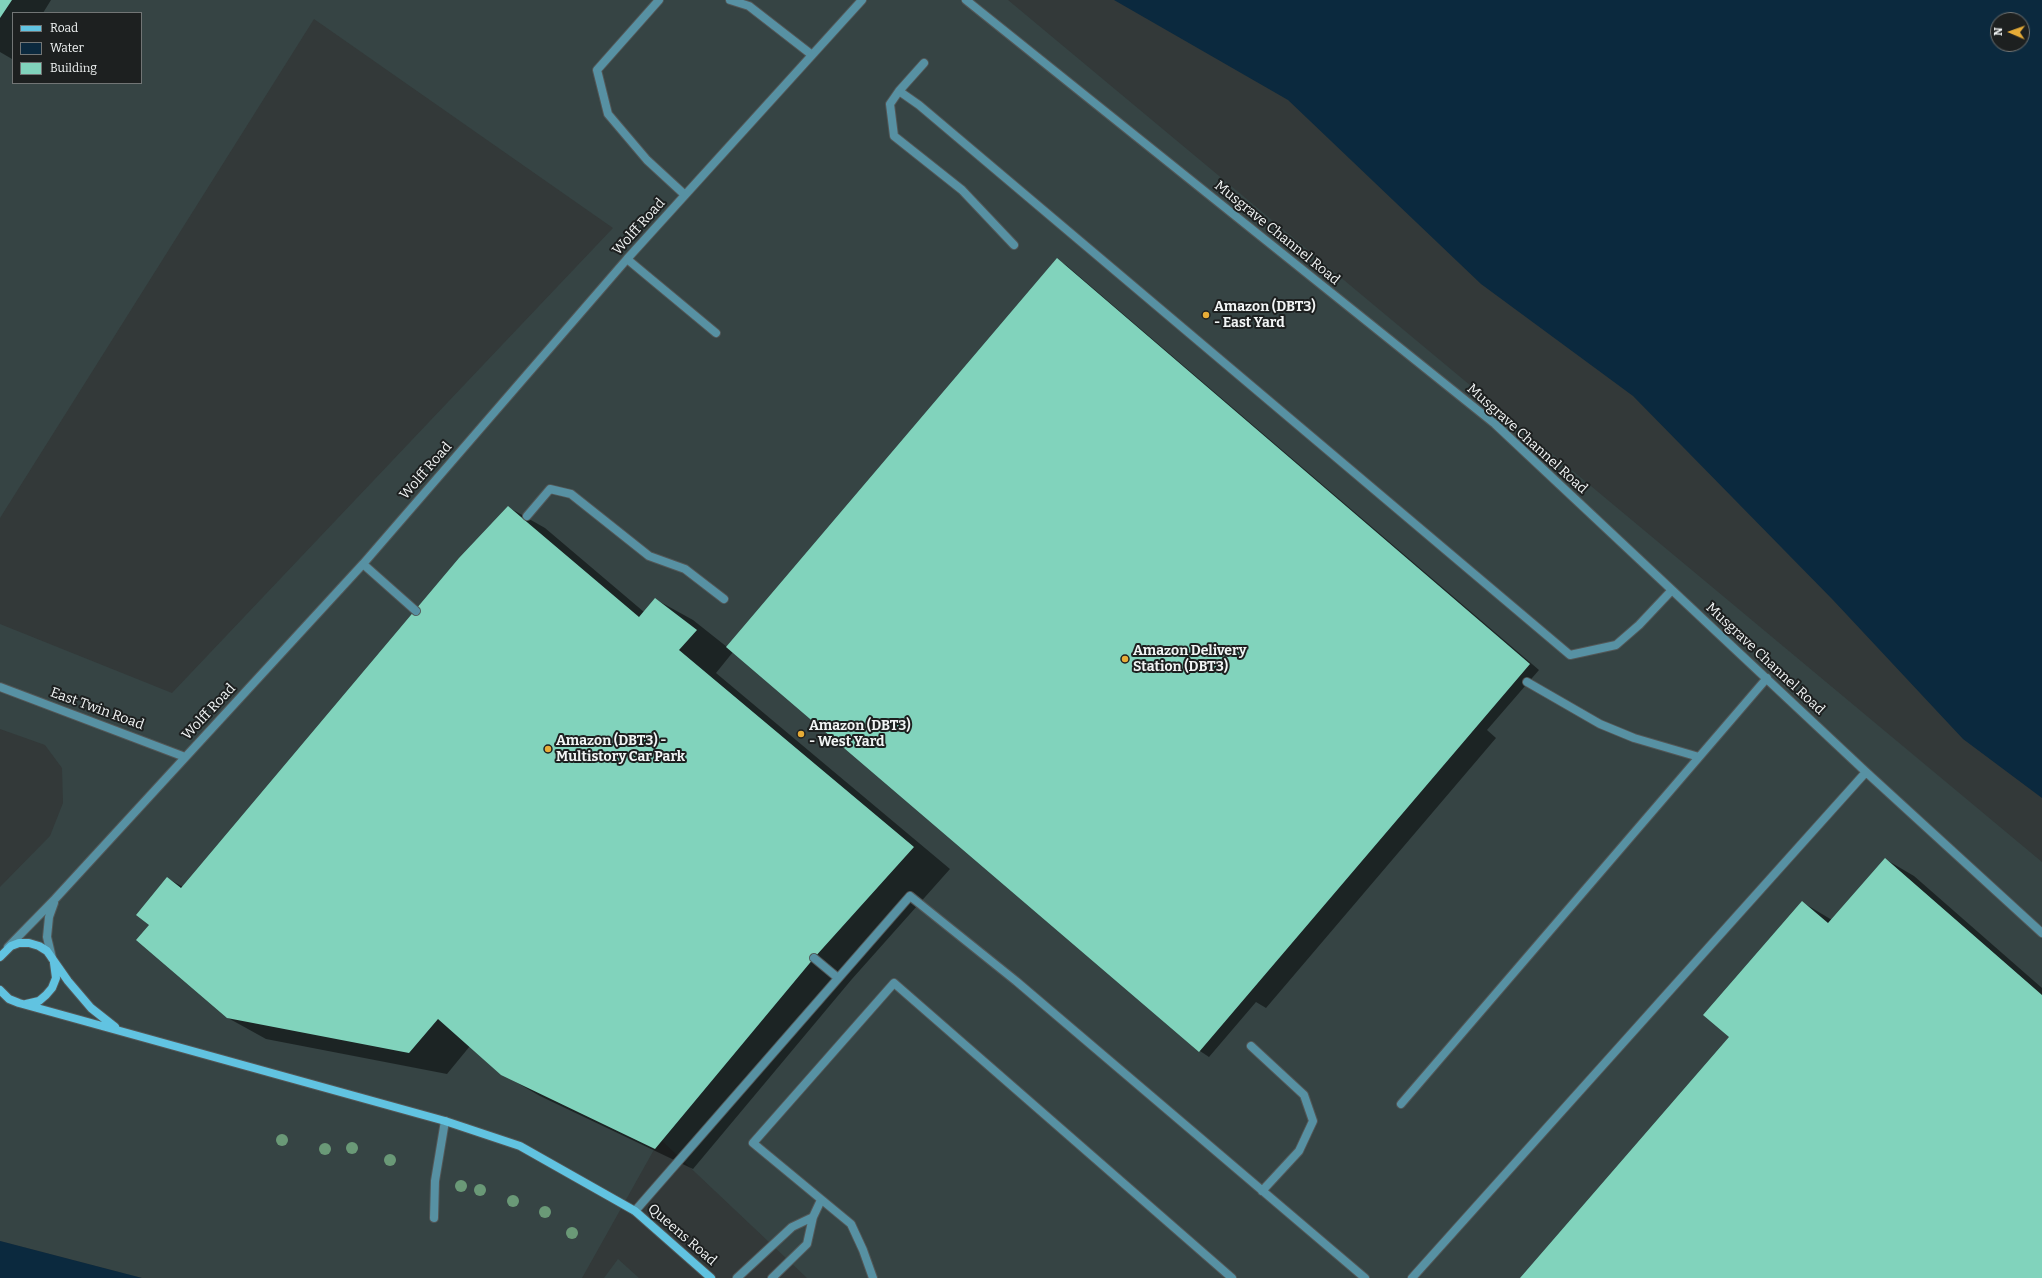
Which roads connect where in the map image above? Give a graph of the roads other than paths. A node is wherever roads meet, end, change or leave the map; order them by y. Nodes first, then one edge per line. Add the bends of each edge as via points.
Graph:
1 (659, 0) edge
2 (730, 0) edge
3 (862, 0) edge
4 (966, 0) edge
5 (812, 55) junction
6 (924, 62) dead end
7 (899, 91) junction
8 (685, 195) junction
9 (1014, 246) dead end
10 (627, 259) junction
11 (716, 333) dead end
12 (527, 516) dead end
13 (363, 564) junction
14 (1672, 590) junction
15 (724, 599) dead end
16 (416, 611) dead end
17 (1767, 678) junction
18 (1526, 682) dead end
19 (0, 687) edge
20 (185, 757) junction
21 (1699, 757) junction
22 (1866, 772) junction
23 (56, 899) junction
24 (2042, 933) edge
25 (1, 955) edge
26 (814, 958) dead end
27 (53, 960) junction
28 (838, 978) junction
29 (0, 990) edge
30 (0, 998) edge
31 (19, 1003) junction
32 (118, 1029) junction
33 (1250, 1046) dead end
34 (1401, 1104) dead end
35 (446, 1121) junction
36 (1262, 1191) junction
37 (821, 1200) junction
38 (636, 1211) junction
39 (814, 1217) junction
40 (434, 1218) dead end
41 (711, 1278) edge
42 (737, 1278) edge
43 (772, 1278) edge
44 (874, 1278) edge
45 (1232, 1278) edge
46 (1365, 1278) edge
47 (1412, 1278) edge

1 - 8 lane via 597,70 608,114 647,160
2 - 5 lane via 749,6
3 - 5 lane, Wolff Road
4 - 14 lane, Musgrave Channel Road via 1495,424
5 - 8 lane, Wolff Road
6 - 7 lane
7 - 9 lane via 890,104 894,136 962,190
7 - 14 lane via 919,105 1570,655 1616,645
8 - 10 lane, Wolff Road
10 - 11 lane
10 - 13 lane, Wolff Road
12 - 15 lane via 550,489 571,494 649,556 686,569
13 - 16 lane
13 - 20 lane, Wolff Road
14 - 17 lane, Musgrave Channel Road
17 - 21 lane
17 - 22 lane, Musgrave Channel Road
18 - 21 lane via 1600,724 1634,738
19 - 20 lane, East Twin Road
20 - 23 lane, Wolff Road
21 - 34 lane
22 - 24 lane, Musgrave Channel Road
22 - 47 lane
23 - 25 lane, Wolff Road
23 - 27 lane via 48,917 47,937
25 - 27 street via 15,945 29,943 47,951
26 - 28 lane
27 - 31 street via 56,978 52,988 39,1001
27 - 32 street via 91,1008
28 - 36 lane via 910,896 1016,981
28 - 38 lane
29 - 31 street, Queens Road via 9,999
30 - 31 lane
31 - 32 street, Queens Road
32 - 35 street, Queens Road
33 - 36 lane via 1304,1095 1313,1121 1299,1150
35 - 38 street, Queens Road via 520,1146
35 - 40 lane via 435,1181
36 - 46 lane
37 - 39 lane
37 - 44 lane via 851,1224
37 - 45 lane via 753,1144 894,983
38 - 41 street, Queens Road
39 - 42 lane via 792,1227
39 - 43 lane via 807,1244

